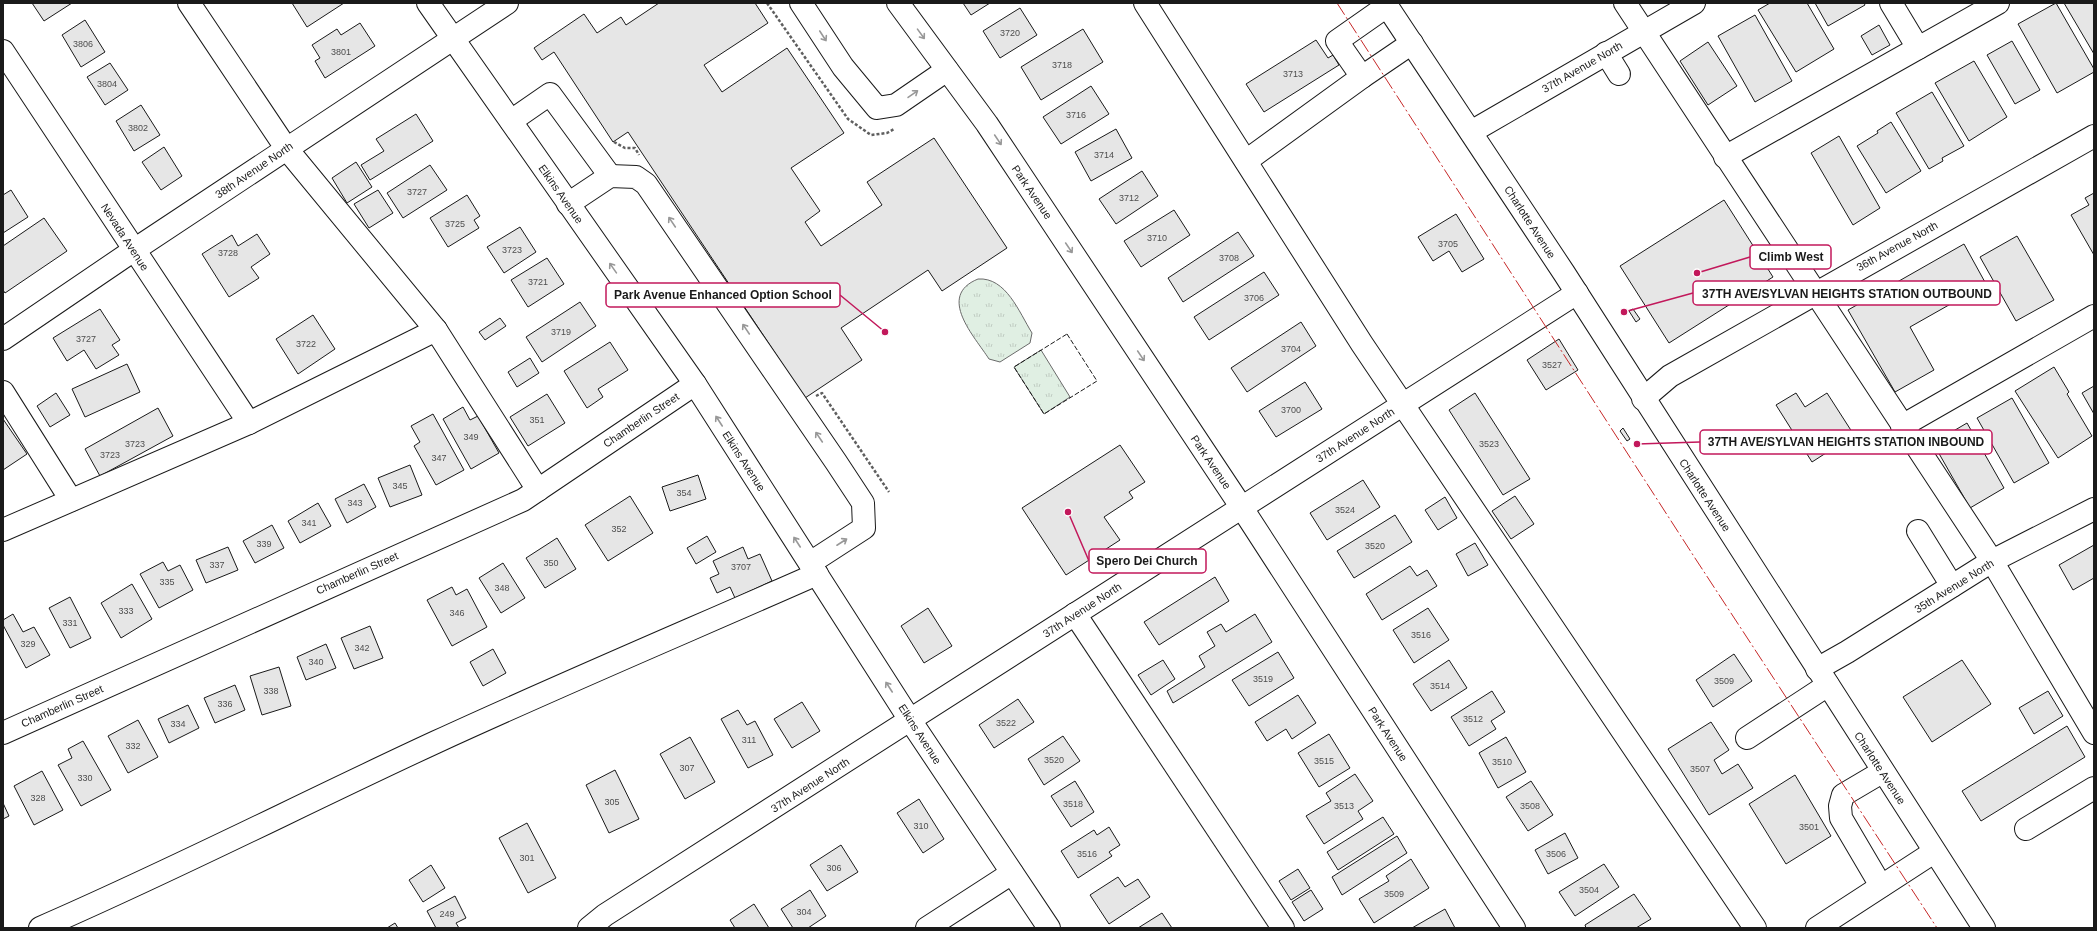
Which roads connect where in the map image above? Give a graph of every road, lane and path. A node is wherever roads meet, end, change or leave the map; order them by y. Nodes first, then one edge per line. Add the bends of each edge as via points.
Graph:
1 (189, 3) edge
2 (428, 3) edge
3 (506, 3) edge
4 (801, 3) edge
5 (898, 3) edge
6 (1145, 3) edge
7 (1625, 3) edge
8 (1694, 3) edge
9 (1891, 3) edge
10 (1998, 3) edge
11 (1386, 4) edge
12 (1644, 32) junction
13 (452, 39) junction
14 (1412, 44) junction
15 (1918, 48) junction
16 (3, 51) edge
17 (1606, 53) junction
18 (947, 70) junction
19 (1619, 74) dead end
20 (1362, 77) junction
21 (511, 122) junction
22 (1471, 132) junction
23 (2094, 136) edge
24 (286, 148) junction
25 (1725, 157) junction
26 (1246, 162) junction
27 (610, 176) junction
28 (568, 204) junction
29 (134, 250) junction
30 (1815, 292) junction
31 (1577, 293) junction
32 (2094, 316) edge
33 (436, 330) junction
34 (3, 340) edge
35 (695, 384) junction
36 (3, 392) edge
37 (1644, 399) junction
38 (1403, 404) junction
39 (249, 423) junction
40 (1902, 426) junction
41 (538, 490) junction
42 (71, 500) junction
43 (1242, 508) junction
44 (2094, 509) edge
45 (3, 530) edge
46 (1918, 531) dead end
47 (1992, 561) junction
48 (813, 569) junction
49 (1952, 586) junction
50 (1075, 614) junction
51 (1822, 677) junction
52 (910, 720) junction
53 (3, 733) edge
54 (2094, 733) edge
55 (1747, 738) dead end
56 (1882, 772) junction
57 (2094, 788) edge
58 (2026, 829) dead end
59 (1934, 852) junction
60 (1012, 873) junction
61 (1881, 886) junction
62 (603, 924) edge
63 (40, 928) edge
64 (927, 928) edge
65 (1049, 928) edge
66 (1283, 928) edge
67 (1514, 928) edge
68 (1755, 928) edge
69 (1817, 928) edge
70 (1984, 928) edge

1 - 24 street
2 - 13 street, Elkins Avenue
3 - 13 street, 38th Avenue North
4 -> 18 street via 844,67 877,108 896,105
5 -> 18 street, Park Avenue
6 - 26 street
7 - 12 street
8 - 12 street, 37th Avenue North
9 - 15 street
10 - 15 street
11 - 14 street, Charlotte Avenue
11 - 20 street via 1337,41
12 - 17 street, 37th Avenue North
12 - 25 street
13 - 21 street, Elkins Avenue
13 - 24 street, 38th Avenue North
14 - 20 street
14 - 22 street, Charlotte Avenue
15 - 25 street
16 - 29 street, Nevada Avenue
17 - 19 street
17 - 22 street, 37th Avenue North
18 -> 43 street, Park Avenue via 987,124
20 - 26 street
21 - 27 street via 550,94
21 - 28 street, Elkins Avenue
22 - 31 street, Charlotte Avenue
23 - 30 street, 36th Avenue North
24 - 29 street, 38th Avenue North
24 - 33 street
25 - 30 street
26 - 38 street
27 - 28 street
48 -> 27 street via 864,528 863,503 646,184 636,177
35 -> 28 street, Elkins Avenue
29 - 34 street, 38th Avenue North
29 - 39 street, Nevada Avenue
30 - 37 street, 36th Avenue North via 1670,376
30 - 40 street
31 - 37 street, Charlotte Avenue
31 - 38 street, 37th Avenue North
32 - 40 street
33 - 39 street
33 - 41 street
35 - 41 street, Chamberlin Street
48 -> 35 street, Elkins Avenue
36 - 42 street
37 - 51 street, Charlotte Avenue
38 - 43 street, 37th Avenue North
38 - 68 street
39 - 42 street
40 - 47 street
41 - 53 street, Chamberlin Street via 523,500
42 - 45 street
43 - 50 street, 37th Avenue North
43 - 67 street, Park Avenue
44 - 47 street, 35th Avenue North
46 - 49 street
47 - 49 street, 35th Avenue North
47 - 54 street
52 -> 48 street, Elkins Avenue
48 - 63 street
49 - 51 street, 35th Avenue North via 1847,652
50 - 52 street, 37th Avenue North
50 - 66 street
51 - 55 street, 35th Avenue North
51 - 56 street, Charlotte Avenue
52 - 60 street, Elkins Avenue
52 - 62 street, 37th Avenue North
56 - 59 street, Charlotte Avenue
56 - 61 street via 1843,795 1840,806 1841,818
57 - 58 street
59 - 61 street
59 - 70 street, Charlotte Avenue
60 - 64 street
60 - 65 street, Elkins Avenue
61 - 69 street

